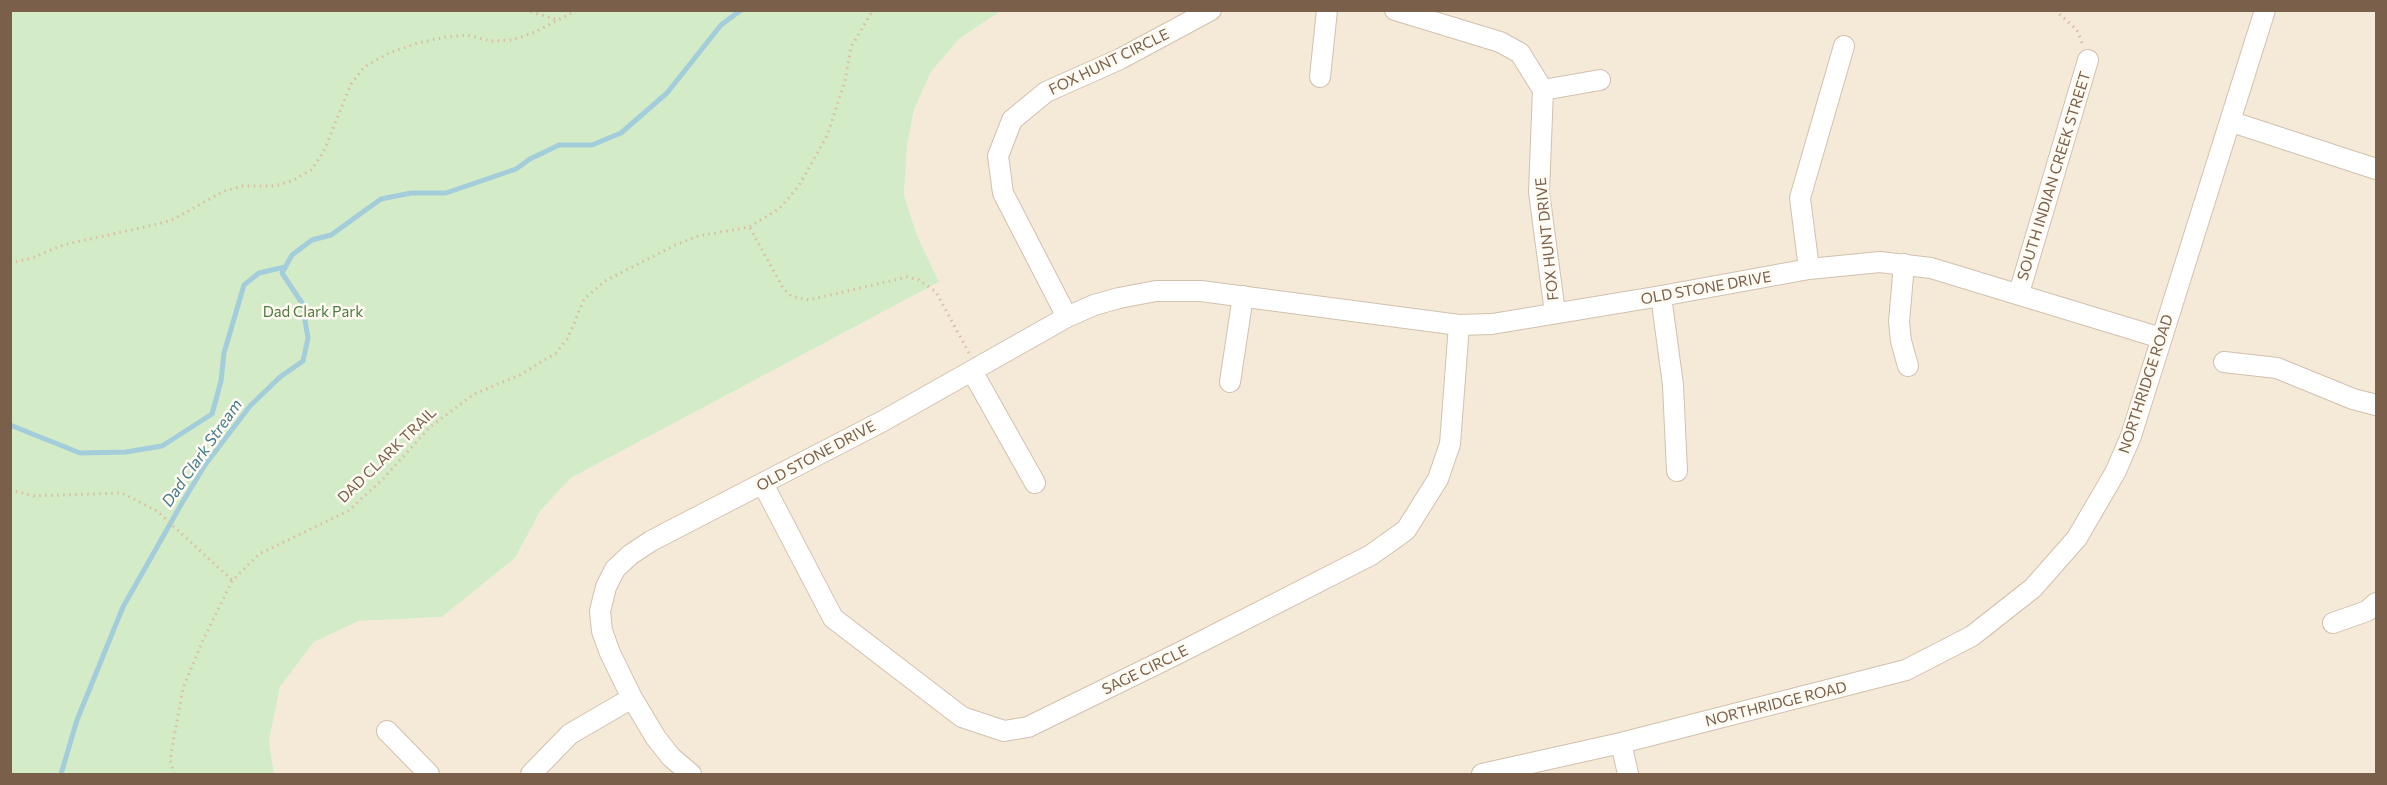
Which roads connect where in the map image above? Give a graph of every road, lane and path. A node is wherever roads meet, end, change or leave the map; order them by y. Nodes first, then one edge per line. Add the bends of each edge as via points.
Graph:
1 (525, 10) edge
2 (577, 10) edge
3 (873, 10) edge
4 (1211, 10) edge
5 (1327, 10) edge
6 (1395, 10) edge
7 (2055, 10) edge
8 (2265, 10) edge
9 (556, 20) junction
10 (1844, 46) dead end
11 (2088, 60) joint
12 (1320, 77) dead end
13 (1600, 80) dead end
14 (1543, 90) junction
15 (2232, 122) junction
16 (2376, 169) edge
17 (749, 227) junction
18 (10, 263) edge
19 (1904, 264) junction
20 (1809, 269) junction
21 (2019, 293) junction
22 (1243, 296) junction
23 (1661, 296) junction
24 (1555, 313) junction
25 (1068, 317) junction
26 (1459, 325) junction
27 (2161, 338) junction
28 (2224, 362) dead end
29 (1908, 366) dead end
30 (975, 369) junction
31 (1230, 382) dead end
32 (2376, 405) edge
33 (1677, 471) dead end
34 (1035, 483) dead end
35 (763, 484) junction
36 (10, 490) edge
37 (232, 581) junction
38 (2376, 603) edge
39 (2333, 622) dead end
40 (632, 698) junction
41 (387, 731) dead end
42 (1621, 743) junction
43 (174, 774) edge
44 (429, 774) edge
45 (531, 774) edge
46 (690, 774) edge
47 (1482, 774) edge
48 (1628, 774) edge

1 - 9 path
2 - 9 path
3 - 17 path, DAD CLARK TRAIL via 851,47 845,81 827,136 813,163 778,209
4 - 25 street, FOX HUNT CIRCLE via 1120,59 1046,92 1012,120 998,156 1003,193
5 - 12 street
6 - 14 street via 1500,42 1520,53
7 - 11 path via 2077,30
8 - 15 street, NORTHRIDGE ROAD
9 - 18 path via 512,40 467,34 418,43 389,53 364,68 351,84 323,153 310,170 292,181 224,190 174,219 63,245
10 - 20 street via 1800,198
11 - 21 street, SOUTH INDIAN CREEK STREET
13 - 14 street
14 - 24 street, FOX HUNT DRIVE via 1539,192
15 - 16 street
15 - 27 street, NORTHRIDGE ROAD
17 - 30 path via 791,296 809,300 907,277 919,280 936,292
17 - 37 path, DAD CLARK TRAIL via 698,236 605,281 584,299 568,338 556,353 520,375 474,394 430,427 348,511 258,554
19 - 20 street, OLD STONE DRIVE via 1880,262
19 - 21 street, OLD STONE DRIVE
19 - 29 street via 1899,322
20 - 23 street, OLD STONE DRIVE
21 - 27 street, OLD STONE DRIVE
22 - 25 street, OLD STONE DRIVE via 1156,291 1111,300
22 - 26 street, OLD STONE DRIVE
22 - 31 street
23 - 24 street, OLD STONE DRIVE
23 - 33 street via 1673,386
24 - 26 street, OLD STONE DRIVE via 1492,324
25 - 30 street, OLD STONE DRIVE
26 - 35 street, SAGE CIRCLE via 1450,444 1438,478 1406,530 1361,560 1028,727 1004,731 962,717 833,618
27 - 42 street, NORTHRIDGE ROAD via 2116,471 2077,538 2033,588 2007,610 1972,636 1906,670
28 - 32 street via 2277,368
30 - 34 street
30 - 35 street, OLD STONE DRIVE
35 - 40 street, OLD STONE DRIVE via 651,541 615,569 600,611 602,631
36 - 37 path via 34,496 122,494 157,511
37 - 43 path, DAD CLARK TRAIL via 183,688 170,760
38 - 39 street via 2367,611
40 - 45 street via 570,734
40 - 46 street, OLD STONE DRIVE via 656,738
41 - 44 street
42 - 47 street, NORTHRIDGE ROAD
42 - 48 street

